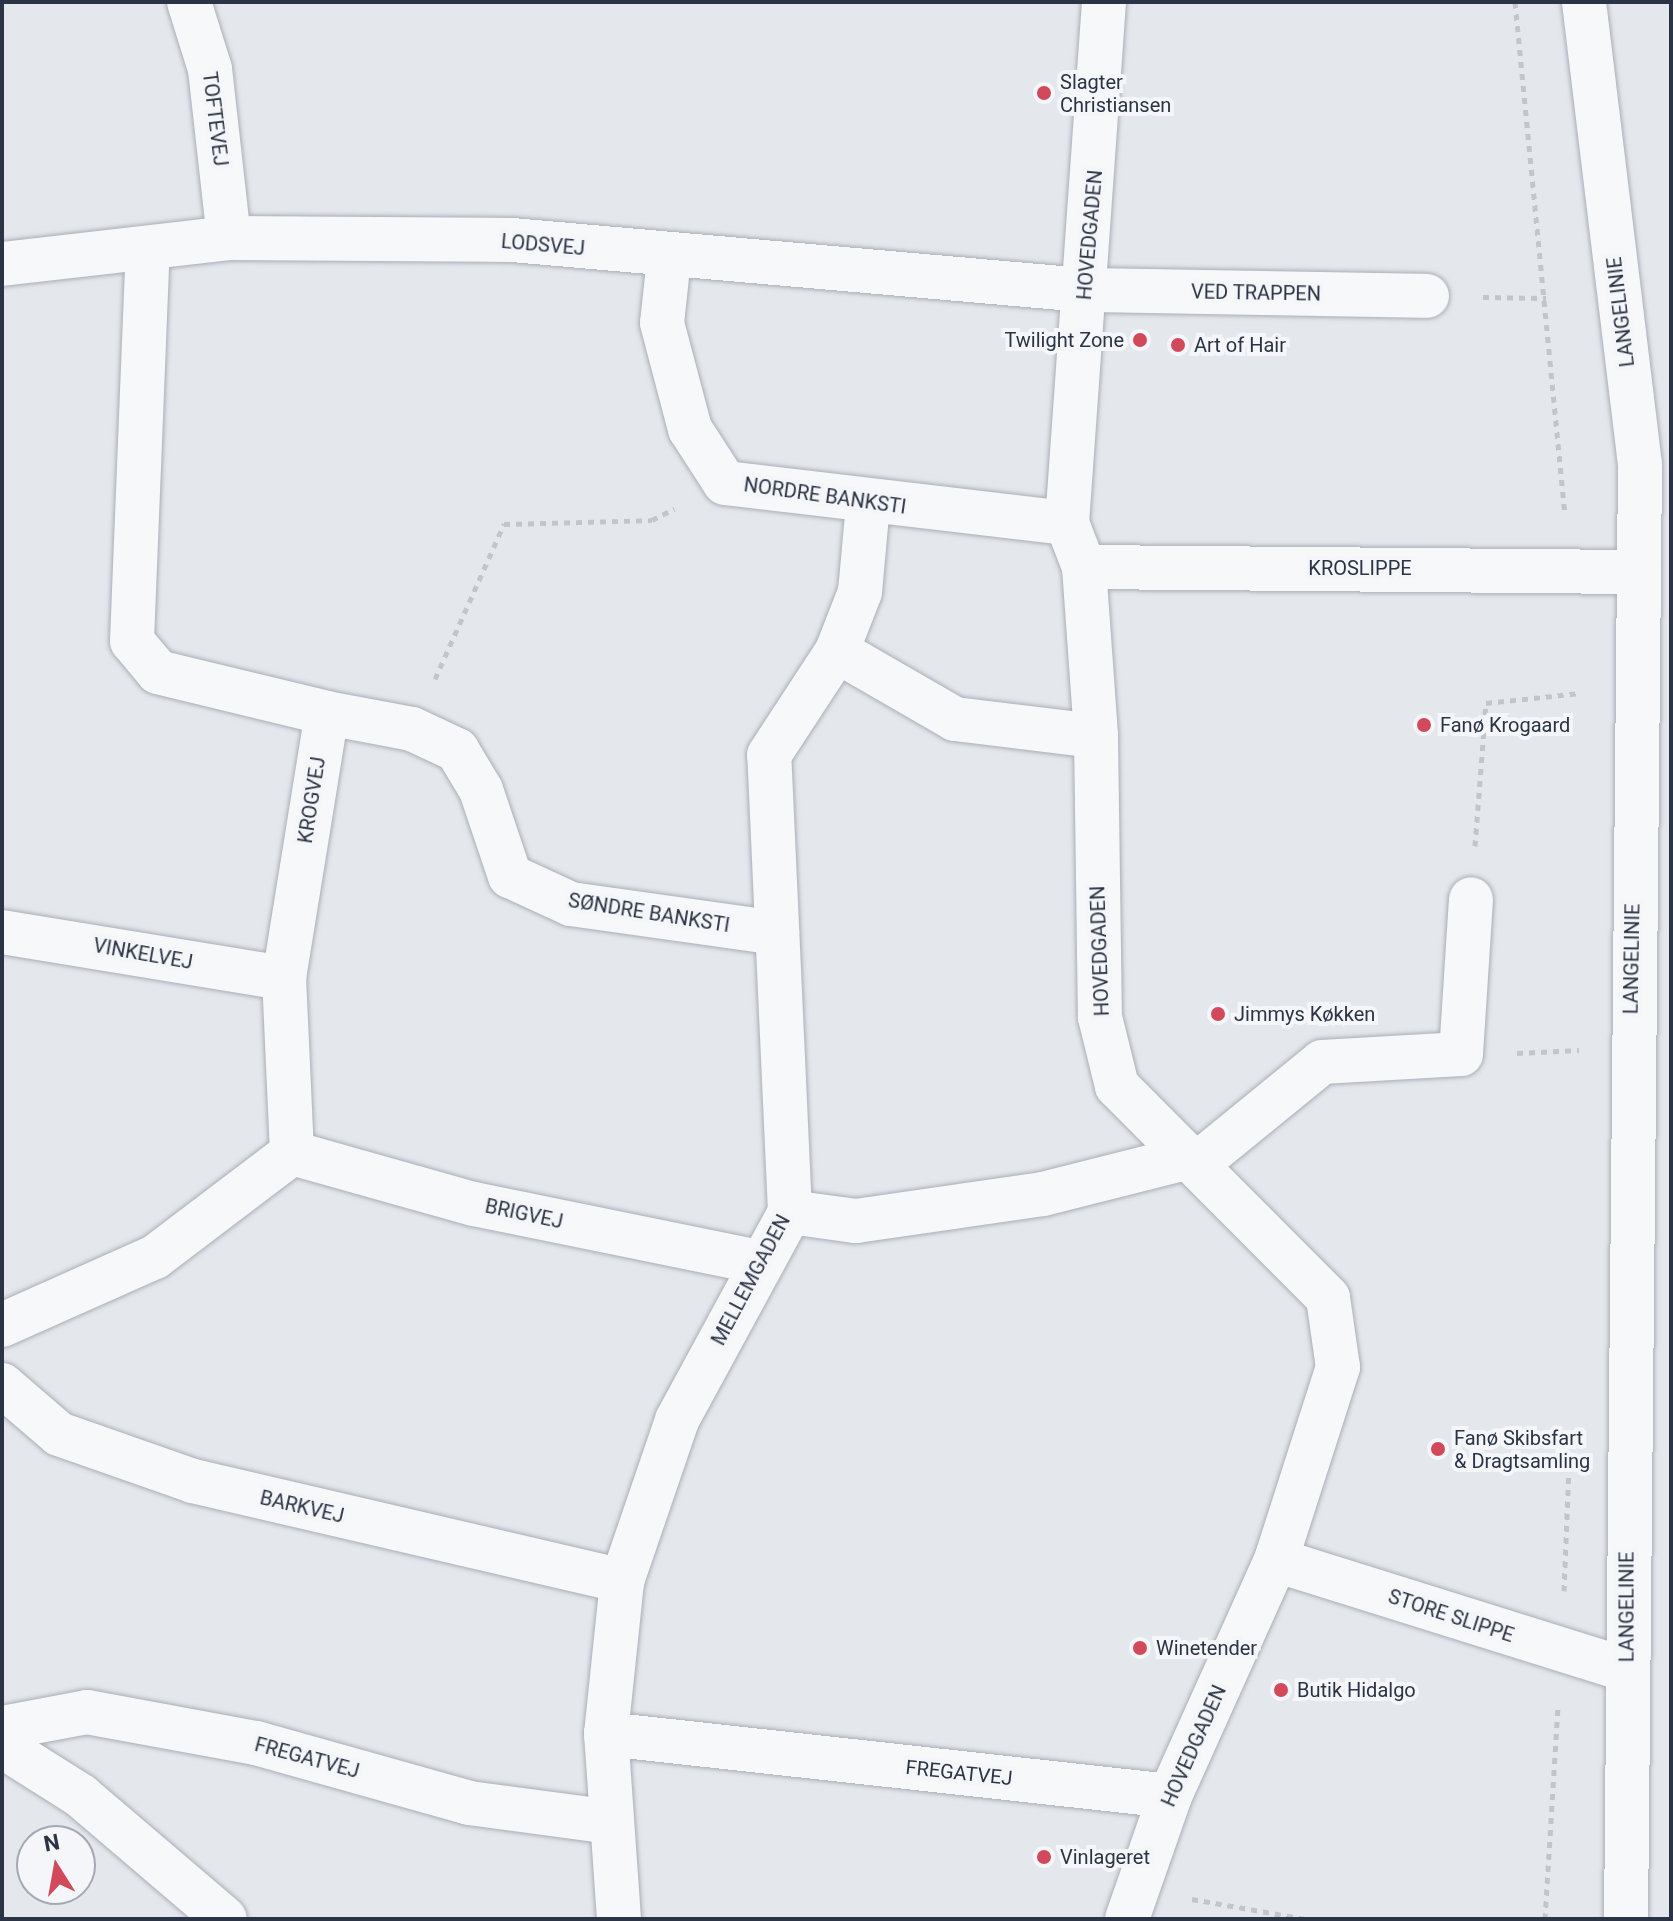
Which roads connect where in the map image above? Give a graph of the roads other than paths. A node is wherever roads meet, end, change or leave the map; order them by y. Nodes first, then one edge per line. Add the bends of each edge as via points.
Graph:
1 (189, 2) edge
2 (1104, 2) edge
3 (1584, 2) edge
4 (229, 238) junction
5 (148, 249) junction
6 (669, 258) junction
7 (2, 264) edge
8 (1084, 290) junction
9 (1427, 296) dead end
10 (868, 504) junction
11 (1067, 523) junction
12 (1084, 567) junction
13 (1636, 572) junction
14 (837, 651) junction
15 (327, 713) junction
16 (1096, 736) junction
17 (1471, 899) road end
18 (2, 932) edge
19 (777, 933) junction
20 (284, 978) junction
21 (292, 1153) junction
22 (1193, 1161) junction
23 (790, 1212) junction
24 (760, 1262) junction
25 (2, 1325) edge
26 (2, 1385) edge
27 (1276, 1560) junction
28 (622, 1581) junction
29 (1626, 1670) junction
30 (2, 1728) edge
31 (606, 1734) junction
32 (2, 1746) edge
33 (1170, 1796) junction
34 (611, 1822) junction
35 (1131, 1904) edge
36 (225, 1919) edge
37 (619, 1919) edge
38 (1626, 1919) edge

1 - 4 street, TOFTEVEJ via 210,69
2 - 8 street, HOVEDGADEN via 1105,70
3 - 13 street, LANGELINIE via 1640,464
4 - 5 street, LODSVEJ
4 - 6 street, LODSVEJ via 512,240
5 - 7 street, LODSVEJ
5 - 15 street via 132,641 158,672
6 - 8 street, LODSVEJ
6 - 10 street, NORDRE BANKSTI via 662,323 690,429 725,483
8 - 9 street, VED TRAPPEN
8 - 11 street, HOVEDGADEN
10 - 11 street, NORDRE BANKSTI
10 - 14 street, MELLEMGADEN via 860,592
11 - 12 street, HOVEDGADEN
12 - 13 street, KROSLIPPE
12 - 16 street, HOVEDGADEN
13 - 29 street, LANGELINIE
14 - 16 street via 955,719
14 - 19 street, MELLEMGADEN via 769,755
15 - 19 street, SØNDRE BANKSTI via 412,729 457,750 481,790 510,876 571,904
15 - 20 street, KROGVEJ
16 - 22 street, HOVEDGADEN via 1100,1017 1117,1086
17 - 22 street via 1461,1054 1322,1062
18 - 20 street, VINKELVEJ
19 - 23 street, MELLEMGADEN
20 - 21 street, KROGVEJ
21 - 24 street, BRIGVEJ via 474,1204
21 - 25 street via 155,1257
22 - 23 street via 1043,1194 856,1221
22 - 27 street, HOVEDGADEN via 1328,1298 1338,1367
23 - 24 street, MELLEMGADEN
24 - 28 street, MELLEMGADEN via 677,1420
26 - 28 street, BARKVEJ via 59,1434 193,1481
27 - 29 street, STORE SLIPPE
27 - 33 street, HOVEDGADEN
28 - 31 street, MELLEMGADEN
29 - 38 street, LANGELINIE
30 - 34 street, FREGATVEJ via 87,1712 256,1743 469,1803
31 - 33 street, FREGATVEJ
31 - 34 street, MELLEMGADEN
32 - 36 street via 81,1796
33 - 35 street, HOVEDGADEN
34 - 37 street, MELLEMGADEN

